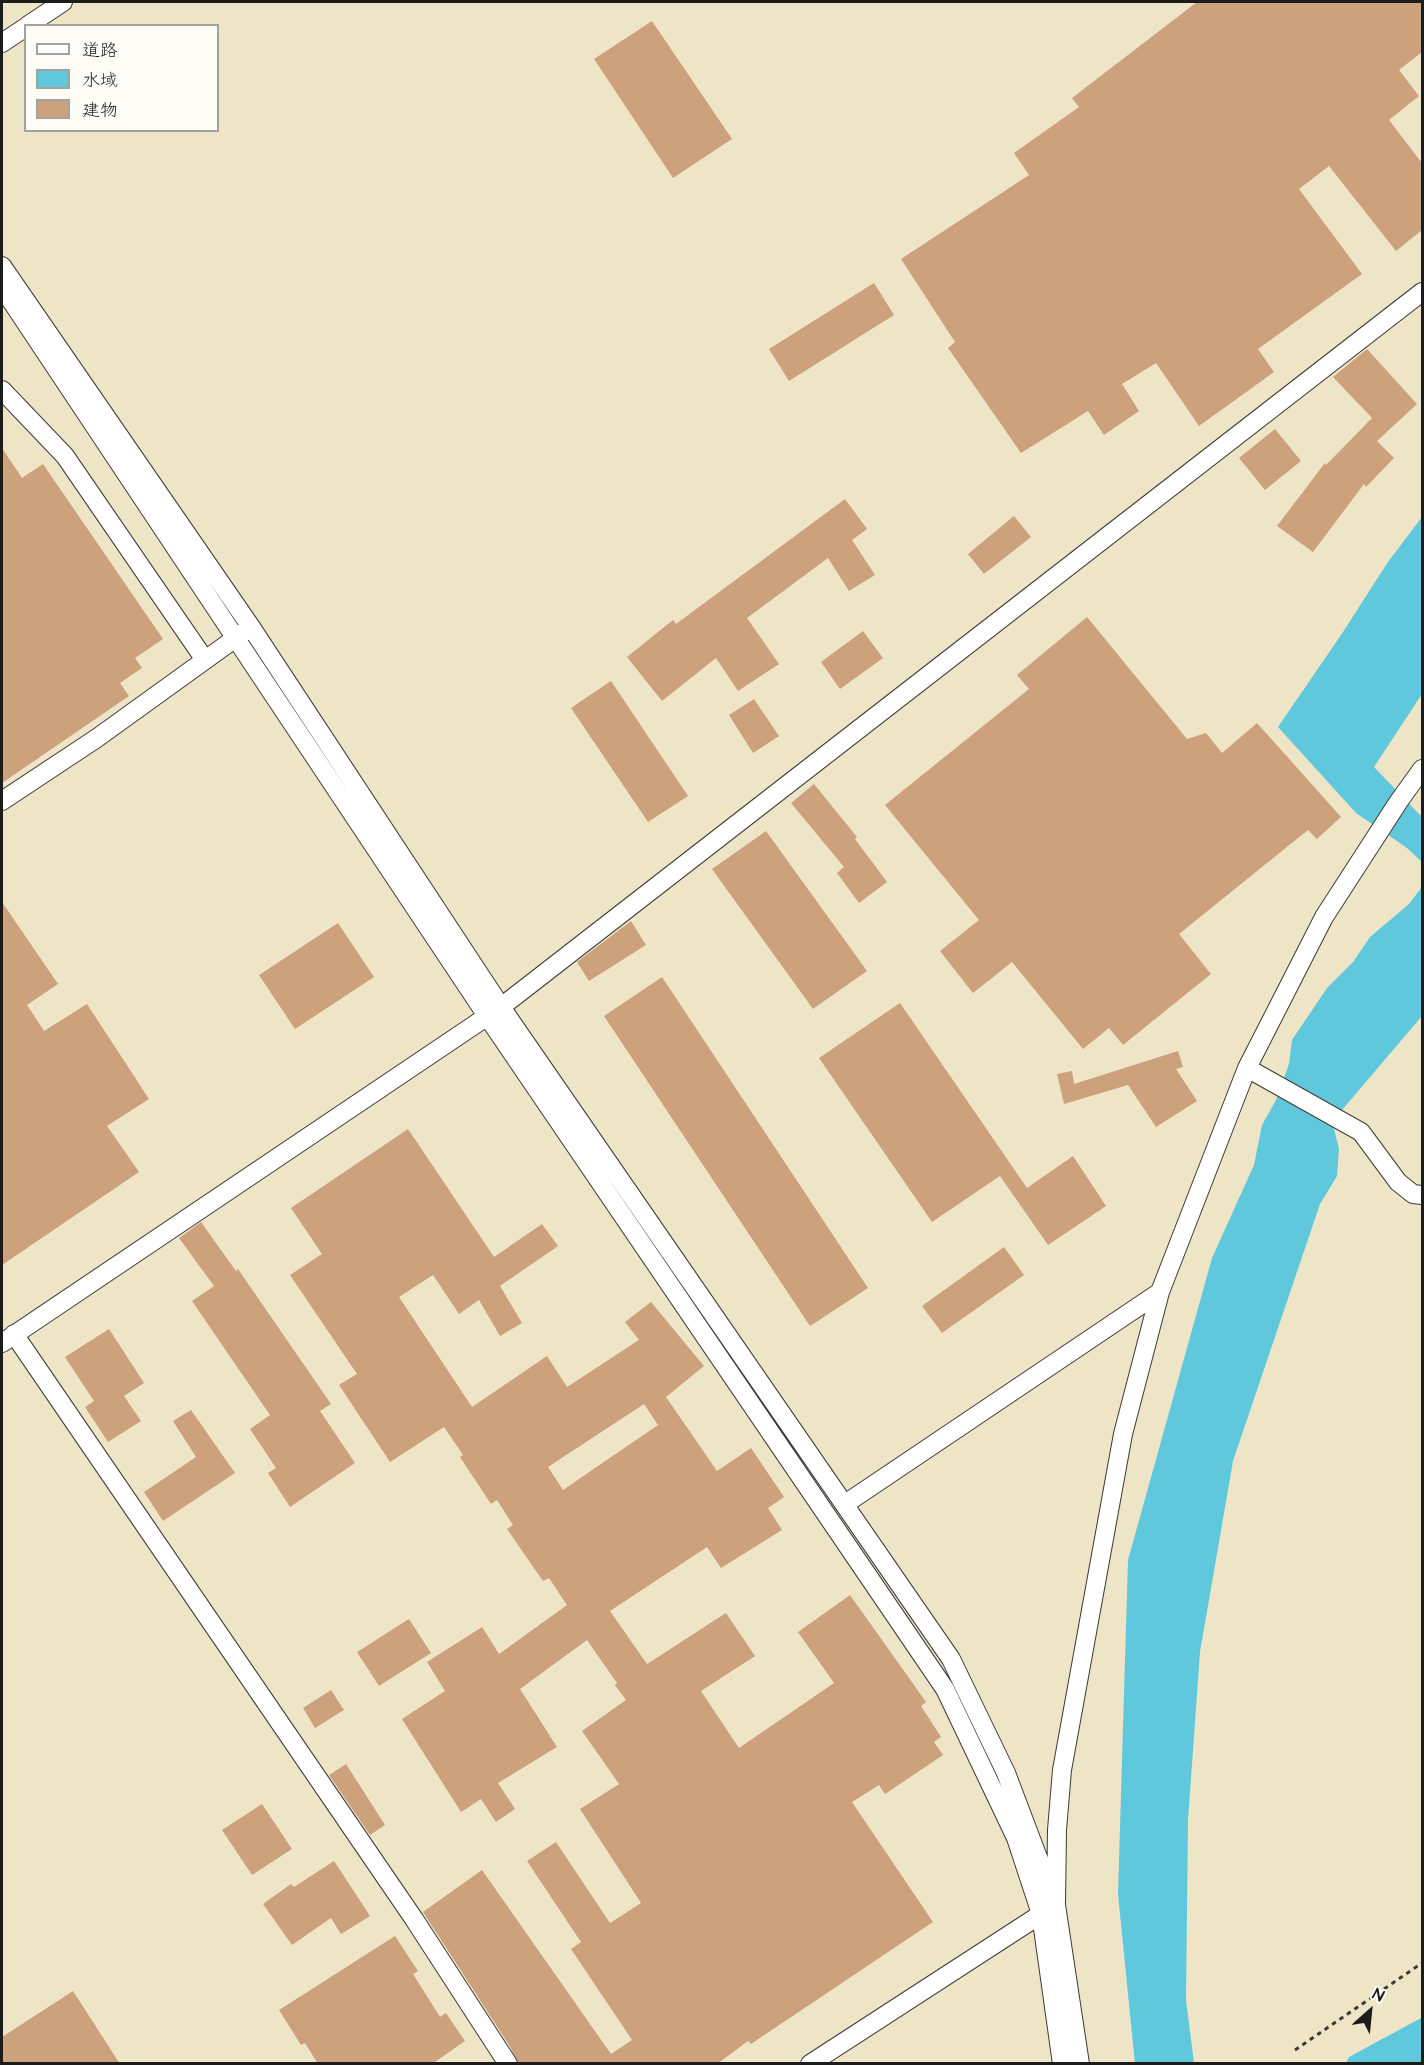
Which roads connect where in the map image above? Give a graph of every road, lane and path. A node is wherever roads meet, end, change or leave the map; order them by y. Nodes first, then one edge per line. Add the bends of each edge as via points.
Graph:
1 (63, 2) edge
2 (29, 24) edge
3 (24, 27) edge
4 (2, 43) edge
5 (2, 266) edge
6 (2, 287) edge
7 (1422, 292) edge
8 (2, 390) edge
9 (251, 627) junction
10 (236, 638) junction
11 (205, 660) junction
12 (1422, 769) edge
13 (2, 801) edge
14 (494, 1012) junction
15 (1247, 1068) junction
16 (1422, 1195) edge
17 (1160, 1292) junction
18 (8, 1338) edge
19 (845, 1504) junction
20 (1048, 1910) junction
21 (1422, 1963) edge
22 (1295, 2050) dead end
23 (508, 2064) edge
24 (810, 2064) edge
25 (1062, 2064) edge
26 (1080, 2064) edge

1 - 2 street
3 - 4 street
5 - 9 street
6 - 10 street
7 - 14 street
8 - 11 street via 65,456
9 - 10 street
9 - 14 street
10 - 11 street
10 - 14 street
11 - 13 street
12 - 15 street via 1324,917
14 - 18 street
14 - 19 street
14 - 20 street via 945,1689
15 - 16 street via 1361,1132 1398,1182 1413,1194
15 - 17 street
17 - 19 street
17 - 20 street via 1123,1434 1062,1770
18 - 23 street via 414,1920
19 - 20 street via 951,1659 1006,1773
20 - 24 street
20 - 25 street
20 - 26 street
21 - 22 path

